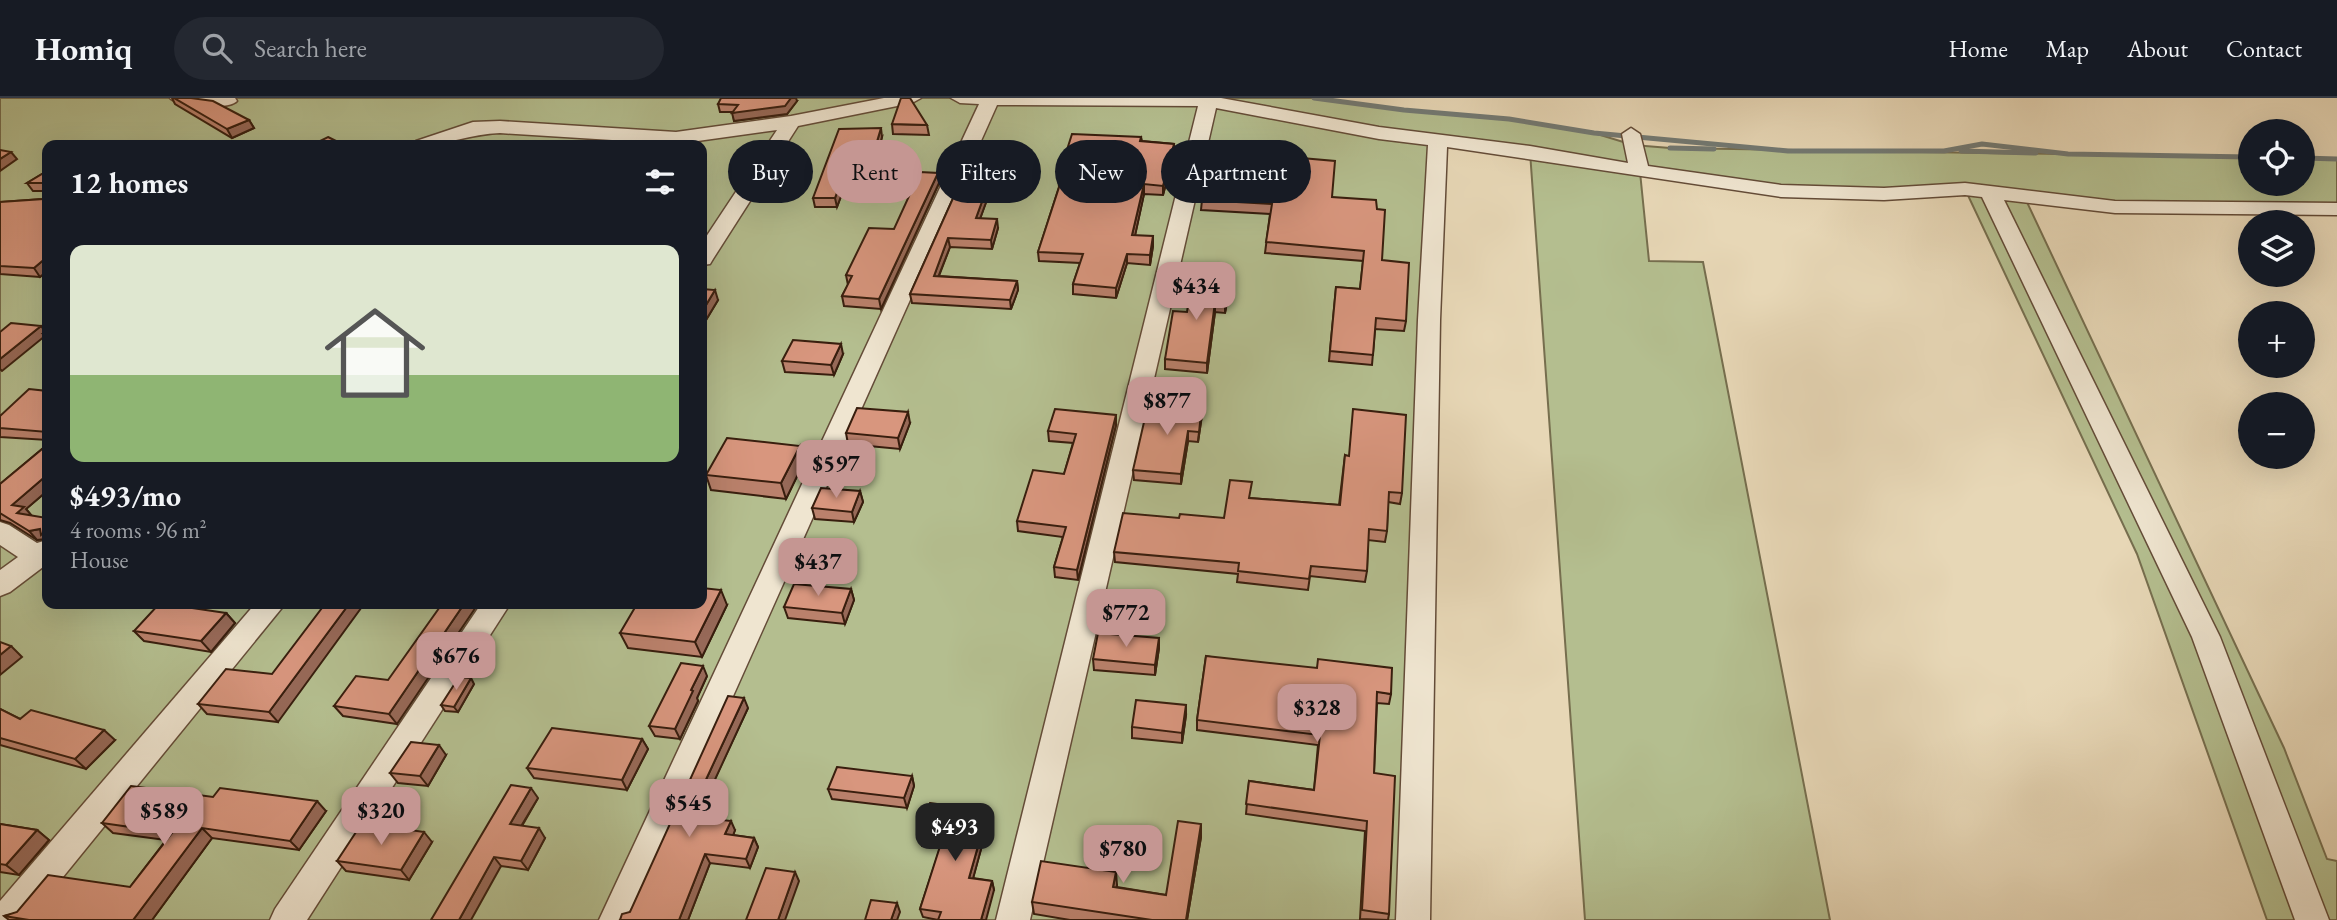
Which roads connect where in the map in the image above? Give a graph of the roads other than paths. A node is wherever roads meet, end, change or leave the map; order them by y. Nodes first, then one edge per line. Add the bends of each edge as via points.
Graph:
1 (179, 98) edge
2 (912, 98) edge
3 (960, 98) edge
4 (990, 99) edge
5 (228, 101) dead end
6 (1208, 101) junction
7 (791, 122) junction
8 (1631, 134) dead end
9 (438, 140) edge
10 (1438, 140) junction
11 (1638, 164) junction
12 (1990, 192) junction
13 (2337, 209) edge
14 (707, 251) edge
15 (0, 532) edge
16 (42, 553) edge
17 (0, 585) edge
18 (267, 609) edge
19 (493, 609) edge
20 (6, 920) edge
21 (287, 920) edge
22 (616, 920) edge
23 (1013, 920) edge
24 (1413, 920) edge
25 (2312, 920) edge

1 - 5 lane
2 - 7 lane
3 - 4 lane
4 - 6 lane
4 - 22 lane
6 - 10 lane
6 - 23 lane
7 - 9 lane via 676,138 473,128
7 - 14 lane
8 - 11 lane
10 - 11 lane
10 - 24 lane via 1428,334
11 - 12 lane via 1781,191
12 - 13 lane via 2115,207
12 - 25 lane via 2206,637
15 - 16 lane
16 - 17 lane
18 - 20 lane
19 - 21 lane

